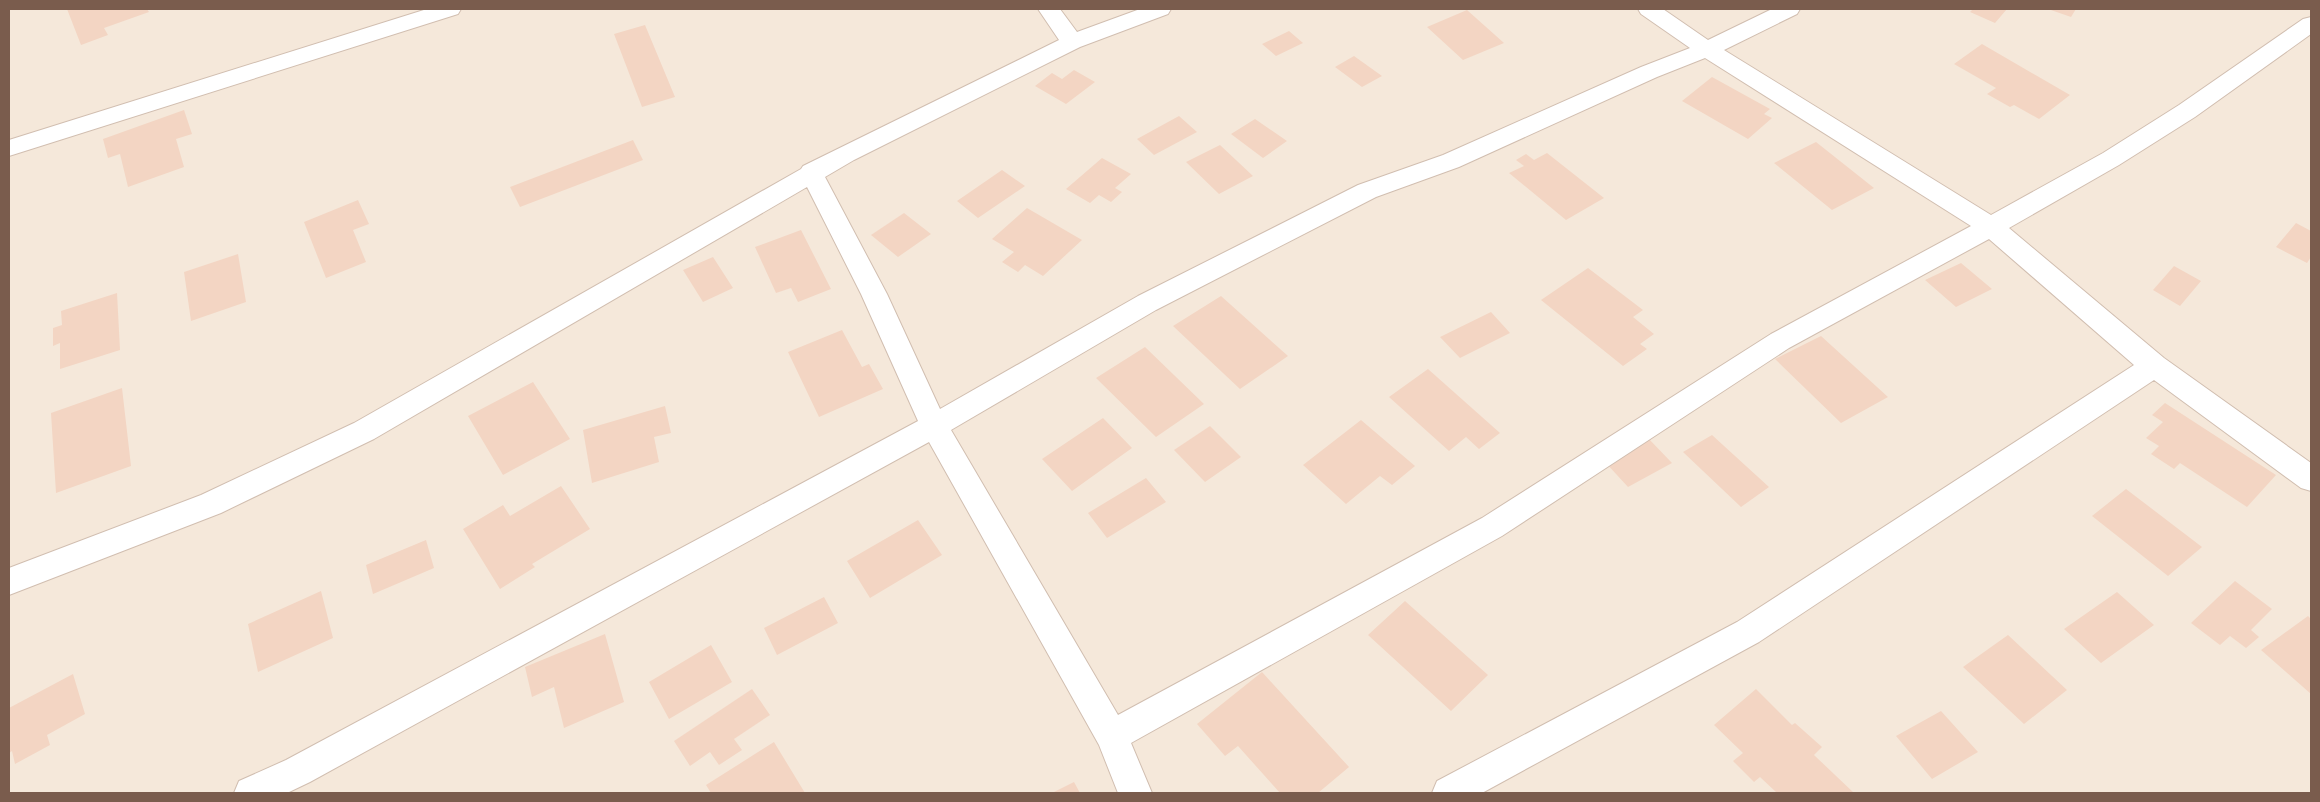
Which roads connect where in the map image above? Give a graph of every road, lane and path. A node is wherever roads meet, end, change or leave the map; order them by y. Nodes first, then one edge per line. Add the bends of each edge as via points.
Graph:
1 (450, 9) edge
2 (1048, 9) edge
3 (1160, 9) edge
4 (1649, 9) edge
5 (1789, 9) edge
6 (2311, 24) edge
7 (1072, 42) junction
8 (1707, 49) junction
9 (9, 148) edge
10 (811, 172) junction
11 (1991, 227) junction
12 (2154, 366) junction
13 (934, 426) junction
14 (2311, 479) edge
15 (9, 582) edge
16 (1112, 736) junction
17 (252, 793) edge
18 (1136, 793) edge
19 (1449, 793) edge

1 - 9 street
2 - 7 street
3 - 7 street
4 - 8 street
5 - 8 street
6 - 11 street via 2187,111 2111,159
7 - 10 street
8 - 11 street
8 - 13 street via 1451,162 1367,191 1147,304
10 - 13 street via 874,294
10 - 15 street via 364,431 211,504
11 - 12 street
11 - 16 street via 1780,341 1492,527
12 - 14 street
12 - 19 street via 1748,632
13 - 16 street
13 - 17 street
16 - 18 street

